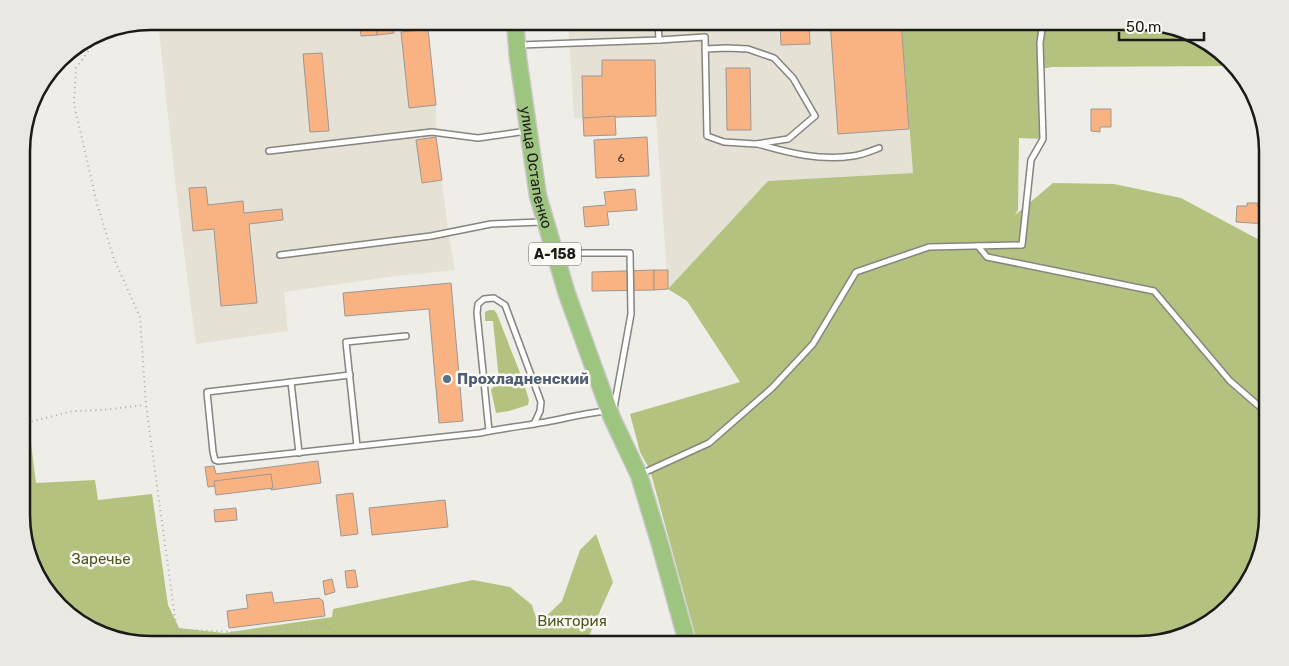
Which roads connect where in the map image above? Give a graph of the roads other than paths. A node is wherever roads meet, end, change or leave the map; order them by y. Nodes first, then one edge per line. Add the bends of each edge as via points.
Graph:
1 (516, 30) edge
2 (658, 30) edge
3 (1042, 30) edge
4 (659, 40) junction
5 (517, 45) junction
6 (705, 49) junction
7 (528, 131) junction
8 (756, 144) junction
9 (879, 148) dead end
10 (270, 151) dead end
11 (545, 221) junction
12 (978, 246) junction
13 (554, 253) junction
14 (280, 255) dead end
15 (406, 336) dead end
16 (350, 375) junction
17 (291, 382) junction
18 (1259, 405) edge
19 (611, 414) junction
20 (534, 424) junction
21 (489, 431) junction
22 (357, 446) junction
23 (299, 453) junction
24 (639, 475) junction
25 (685, 636) edge

1 - 5 main road, улица Остапенко / А-158
2 - 4 lane
3 - 12 lane via 1043,140 1031,160 1022,245
4 - 5 lane
4 - 6 lane via 705,37
5 - 7 main road, улица Остапенко / А-158
6 - 8 lane via 708,136 724,142
6 - 8 lane via 748,49 774,58 793,78 815,116 788,139
7 - 10 lane via 478,138 432,132
7 - 11 main road, улица Остапенко / А-158
8 - 9 lane via 816,158 854,156
11 - 13 main road, улица Остапенко / А-158
11 - 14 lane via 491,224 431,236
12 - 18 lane via 987,257 1154,291 1230,381
12 - 24 lane via 929,247 856,272 813,344 772,388 708,443
13 - 19 main road, улица Остапенко / А-158
13 - 19 lane via 630,253 631,314
15 - 16 lane via 346,342
16 - 17 lane
16 - 22 lane
17 - 23 lane
17 - 23 lane via 207,392 213,452 218,461
19 - 20 lane via 583,414
19 - 24 main road, улица Остапенко / А-158
20 - 21 lane
20 - 21 lane via 540,402 505,305 494,298 484,299 478,304 477,313
21 - 22 lane
22 - 23 lane
24 - 25 main road, А-158

